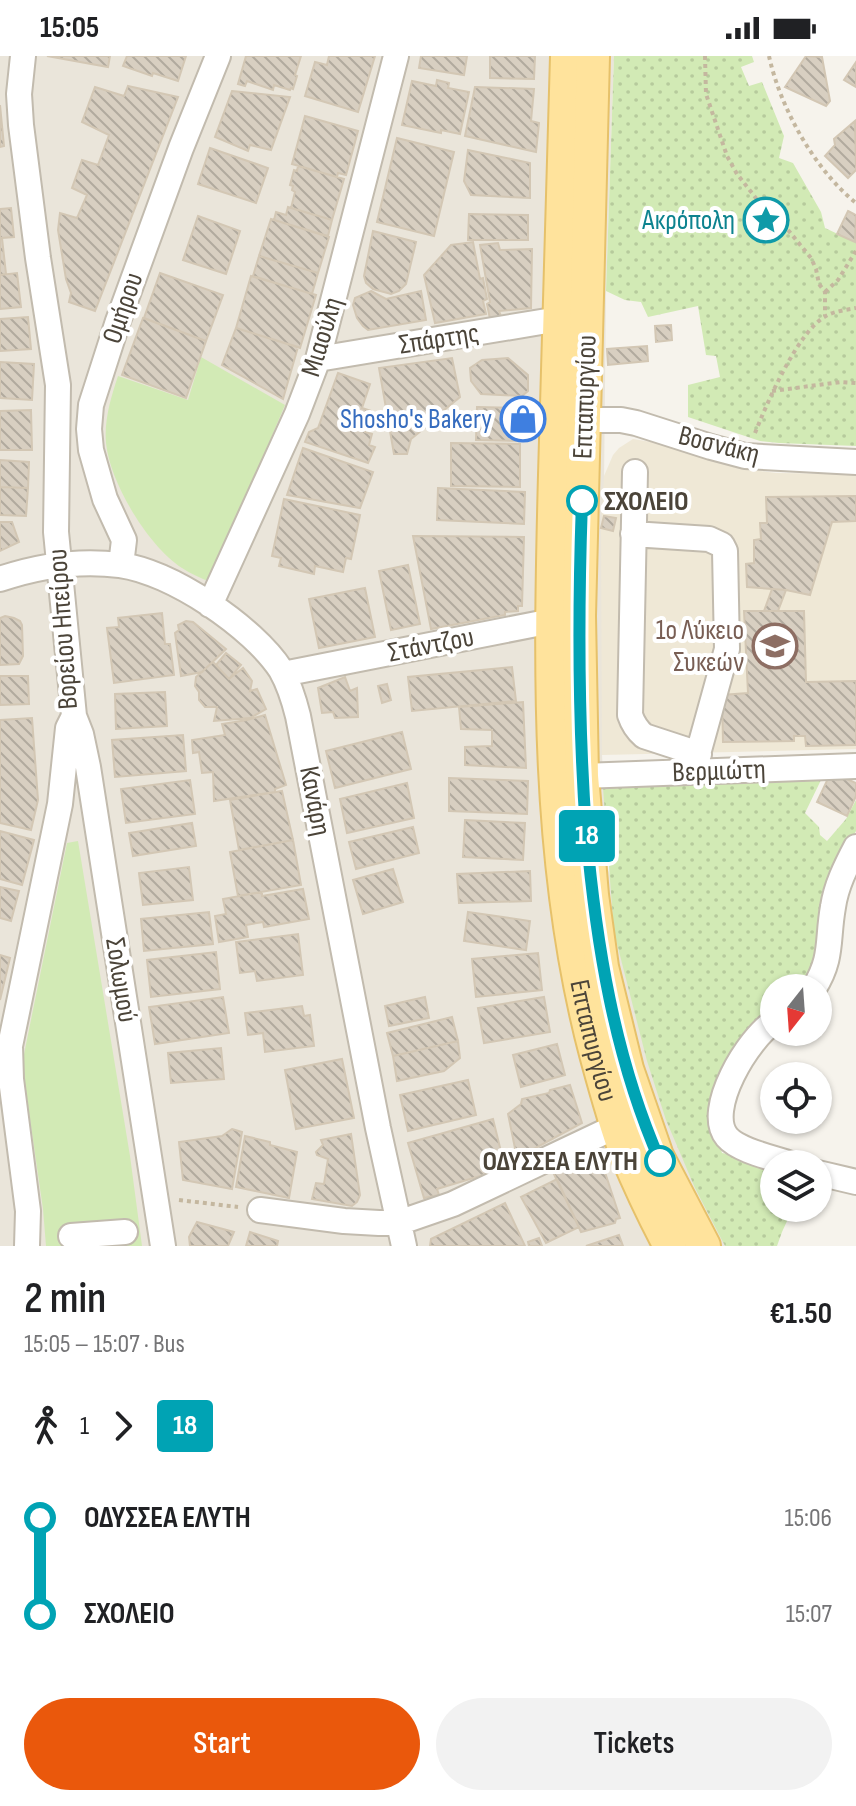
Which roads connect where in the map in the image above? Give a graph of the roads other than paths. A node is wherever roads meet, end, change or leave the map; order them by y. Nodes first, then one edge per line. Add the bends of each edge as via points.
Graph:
1 (23, 56) edge
2 (218, 56) edge
3 (396, 56) edge
4 (567, 56) edge
5 (593, 56) edge
6 (559, 319) junction
7 (318, 359) junction
8 (102, 369) junction
9 (57, 379) junction
10 (584, 420) junction
11 (856, 462) edge
12 (635, 472) dead end
13 (633, 534) junction
14 (58, 565) junction
15 (121, 565) junction
16 (0, 579) edge
17 (210, 605) junction
18 (565, 619) junction
19 (283, 674) junction
20 (74, 716) junction
21 (696, 763) junction
22 (856, 766) edge
23 (582, 776) junction
24 (856, 847) edge
25 (822, 974) edge
26 (760, 1034) edge
27 (617, 1126) junction
28 (760, 1153) edge
29 (832, 1176) edge
30 (856, 1182) edge
31 (260, 1210) road end
32 (125, 1232) dead end
33 (401, 1234) edge
34 (71, 1236) dead end
35 (27, 1246) edge
36 (163, 1246) edge
37 (670, 1246) edge
38 (704, 1246) edge

1 - 9 street, Βορείου Ηπείρου via 21,125
2 - 8 street, Ομήρου
3 - 7 street, Μιαούλη
4 - 6 main road, Επταπυργίου
5 - 10 main road, Επταπυργίου
6 - 7 street, Σπάρτης
6 - 18 main road, Επταπυργίου
7 - 17 street, Μιαούλη
8 - 9 street
8 - 15 street, Ομήρου via 91,405 90,444 98,480 123,537
9 - 14 street, Βορείου Ηπείρου
10 - 11 street, Βοσνάκη via 636,423 745,456
10 - 18 main road, Επταπυργίου
12 - 13 street
13 - 21 street via 632,723
13 - 21 street via 709,539 725,551 727,649
14 - 15 street, Κανάρη
14 - 16 street, Κανάρη
14 - 20 street, Βορείου Ηπείρου
15 - 17 street, Κανάρη
17 - 19 street, Κανάρη via 251,636
18 - 19 street, Στάντζου
18 - 23 main road, Επταπυργίου
18 - 27 main road, Επταπυργίου via 555,776 566,900 583,1006
19 - 33 street, Κανάρη via 298,716
20 - 35 street, Βορείου Ηπείρου via 9,1052 28,1211
20 - 36 street, Σολωμού via 88,767
21 - 22 street, Βερμιώτη
21 - 23 street, Βερμιώτη
23 - 38 main road, Επταπυργίου via 599,947 620,1044 657,1156
24 - 25 street via 837,888
26 - 28 street via 738,1065 724,1097 721,1121 730,1140
27 - 33 street
27 - 37 main road, Επταπυργίου
29 - 30 street
31 - 33 street via 379,1223
32 - 34 street

